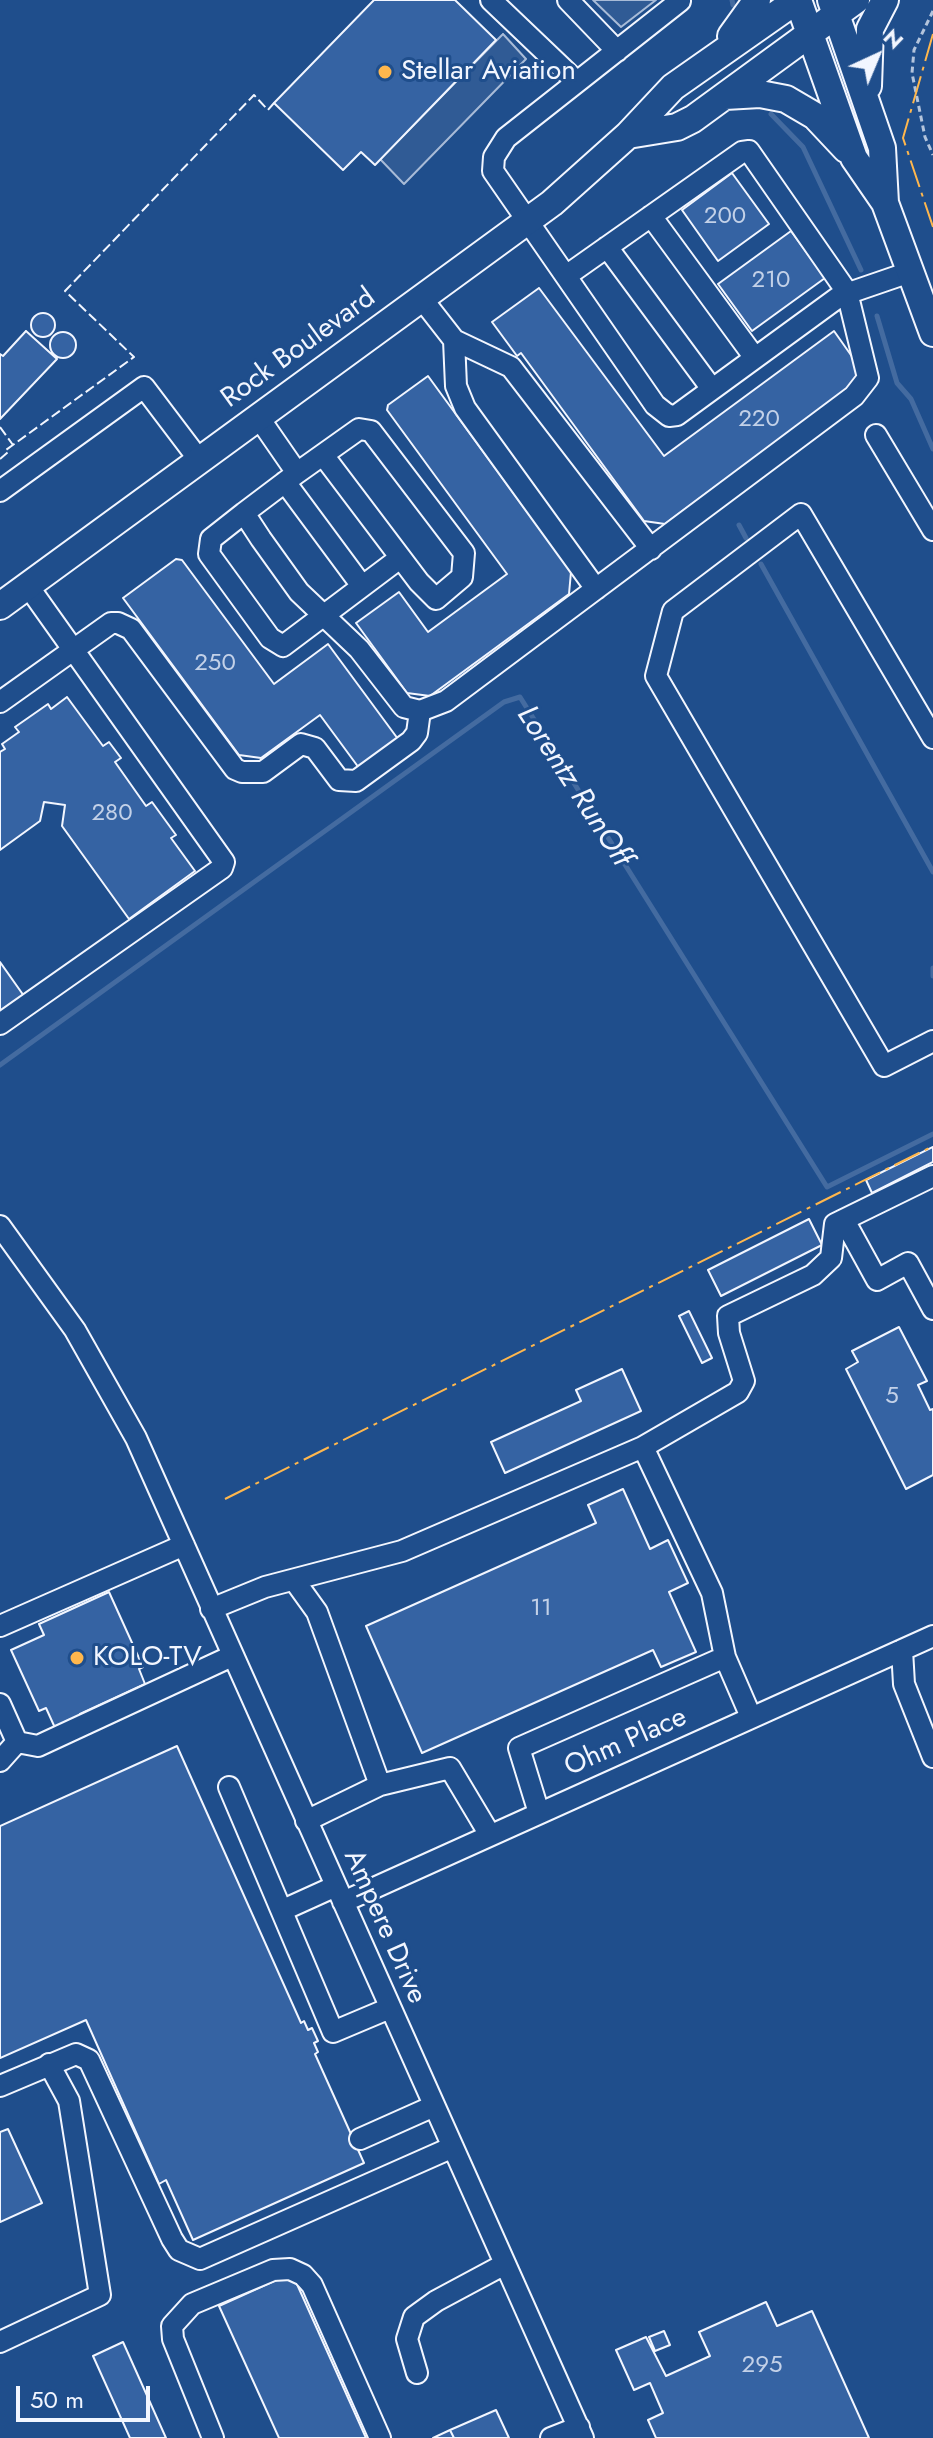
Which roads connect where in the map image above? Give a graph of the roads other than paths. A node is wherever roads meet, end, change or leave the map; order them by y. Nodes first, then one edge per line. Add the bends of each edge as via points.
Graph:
1 (491, 0) edge
2 (568, 0) edge
3 (757, 0) edge
4 (797, 0) edge
5 (885, 0) edge
6 (680, 1) edge
7 (841, 5) edge
8 (809, 35) junction
9 (617, 51) junction
10 (701, 67) junction
11 (577, 82) junction
12 (725, 96) junction
13 (869, 109) junction
14 (628, 135) junction
15 (854, 158) junction
16 (885, 203) junction
17 (651, 216) junction
18 (528, 221) junction
19 (607, 247) junction
20 (910, 272) junction
21 (566, 276) junction
22 (847, 292) junction
23 (422, 299) junction
24 (933, 333) edge
25 (454, 340) junction
26 (755, 358) junction
27 (712, 389) junction
28 (259, 418) junction
29 (876, 435) dead end
30 (323, 455) junction
31 (200, 461) junction
32 (291, 478) junction
33 (0, 491) edge
34 (244, 513) junction
35 (933, 530) edge
36 (651, 549) junction
37 (400, 558) junction
38 (28, 586) junction
39 (362, 586) junction
40 (596, 589) junction
41 (0, 606) edge
42 (321, 616) junction
43 (73, 648) junction
44 (0, 702) edge
45 (420, 711) junction
46 (933, 738) edge
47 (0, 1024) edge
48 (933, 1041) edge
49 (933, 1176) edge
50 (844, 1220) junction
51 (0, 1226) edge
52 (933, 1309) edge
53 (643, 1447) junction
54 (184, 1545) junction
55 (294, 1580) junction
56 (211, 1609) junction
57 (0, 1626) edge
58 (933, 1636) edge
59 (902, 1650) junction
60 (232, 1656) junction
61 (725, 1657) junction
62 (0, 1704) edge
63 (751, 1717) junction
64 (17, 1742) junction
65 (933, 1757) edge
66 (0, 1761) edge
67 (380, 1785) junction
68 (229, 1787) dead end
69 (539, 1813) junction
70 (306, 1821) junction
71 (490, 1835) junction
72 (339, 1894) junction
73 (283, 1910) junction
74 (390, 2008) junction
75 (49, 2064) junction
76 (0, 2086) edge
77 (434, 2106) junction
78 (360, 2139) dead end
79 (453, 2147) junction
80 (505, 2264) junction
81 (0, 2342) edge
82 (417, 2373) dead end
83 (581, 2432) edge
84 (213, 2438) edge
85 (380, 2438) edge
86 (551, 2438) edge

1 - 11 street
2 - 9 street
3 - 10 main road
4 - 8 main road
4 - 10 main road, Rock Boulevard
5 - 13 main road via 870,29
6 - 9 street
7 - 8 main road
7 - 13 main road
8 - 12 main road
8 - 15 main road
9 - 11 street
10 - 14 main road, Rock Boulevard via 657,101
11 - 18 street via 506,138 494,157 493,171
12 - 14 main road via 677,127
12 - 15 main road via 773,96 799,105
13 - 16 main road via 884,157
14 - 18 main road, Rock Boulevard
15 - 16 main road
16 - 20 main road
17 - 19 street
17 - 22 street via 749,151
17 - 26 street
18 - 21 street
18 - 23 main road, Rock Boulevard
19 - 21 street
19 - 27 street
20 - 22 street
20 - 24 main road
21 - 27 street via 660,410 677,415
22 - 26 street
22 - 36 street via 868,378 854,396
23 - 25 street
23 - 28 main road, Rock Boulevard
25 - 36 street via 511,367
25 - 40 street via 456,386 465,408
26 - 27 street
28 - 31 main road, Rock Boulevard
28 - 32 street
29 - 35 street
30 - 32 street
30 - 37 street
30 - 37 street via 359,429 371,431 464,553 462,577 436,599
31 - 33 street via 144,387
31 - 38 main road, Rock Boulevard
32 - 34 street
32 - 39 street
34 - 42 street
34 - 42 street via 211,539 209,554 270,638 283,646
36 - 40 street
37 - 39 street
38 - 41 main road, Rock Boulevard
38 - 43 street
39 - 42 street
40 - 45 street via 446,701
42 - 45 street via 359,649 404,707
43 - 44 street
43 - 45 street via 111,623 131,629 242,772 263,772 301,744 315,748 339,780 356,781 411,741
43 - 47 street via 224,862
46 - 48 street via 801,514 673,611 656,676 884,1066
49 - 50 street
50 - 52 street via 877,1280 908,1263
50 - 53 street via 835,1224 831,1258 813,1275 728,1316 744,1381 738,1392
51 - 54 street, Ampere Drive via 75,1330 136,1438
53 - 55 street via 402,1551
53 - 61 street via 712,1593
54 - 56 street, Ampere Drive
54 - 57 street
55 - 56 street
55 - 67 street via 317,1612
56 - 60 street, Ampere Drive
58 - 59 street, Ohm Place
59 - 63 street, Ohm Place
59 - 65 street via 904,1684
60 - 64 street via 38,1746
60 - 70 street, Ampere Drive
61 - 63 street
61 - 69 street via 519,1748
62 - 64 street
63 - 69 street, Ohm Place
64 - 66 street
67 - 70 street
67 - 71 street via 450,1768
68 - 73 street
69 - 71 street, Ohm Place
70 - 72 street, Ampere Drive
71 - 72 street, Ohm Place
72 - 73 street, Ohm Place
72 - 74 street, Ampere Drive
73 - 74 street via 333,2032
74 - 77 street, Ampere Drive
75 - 76 street
75 - 79 street via 76,2054 89,2060 172,2239 179,2250 200,2259
75 - 81 street via 69,2101 100,2295
77 - 78 street
77 - 79 street, Ampere Drive
79 - 80 street, Ampere Drive
80 - 82 street via 414,2317 407,2339
80 - 83 street, Ampere Drive
83 - 86 street
84 - 85 street via 172,2326 192,2304 273,2270 290,2269 312,2285

